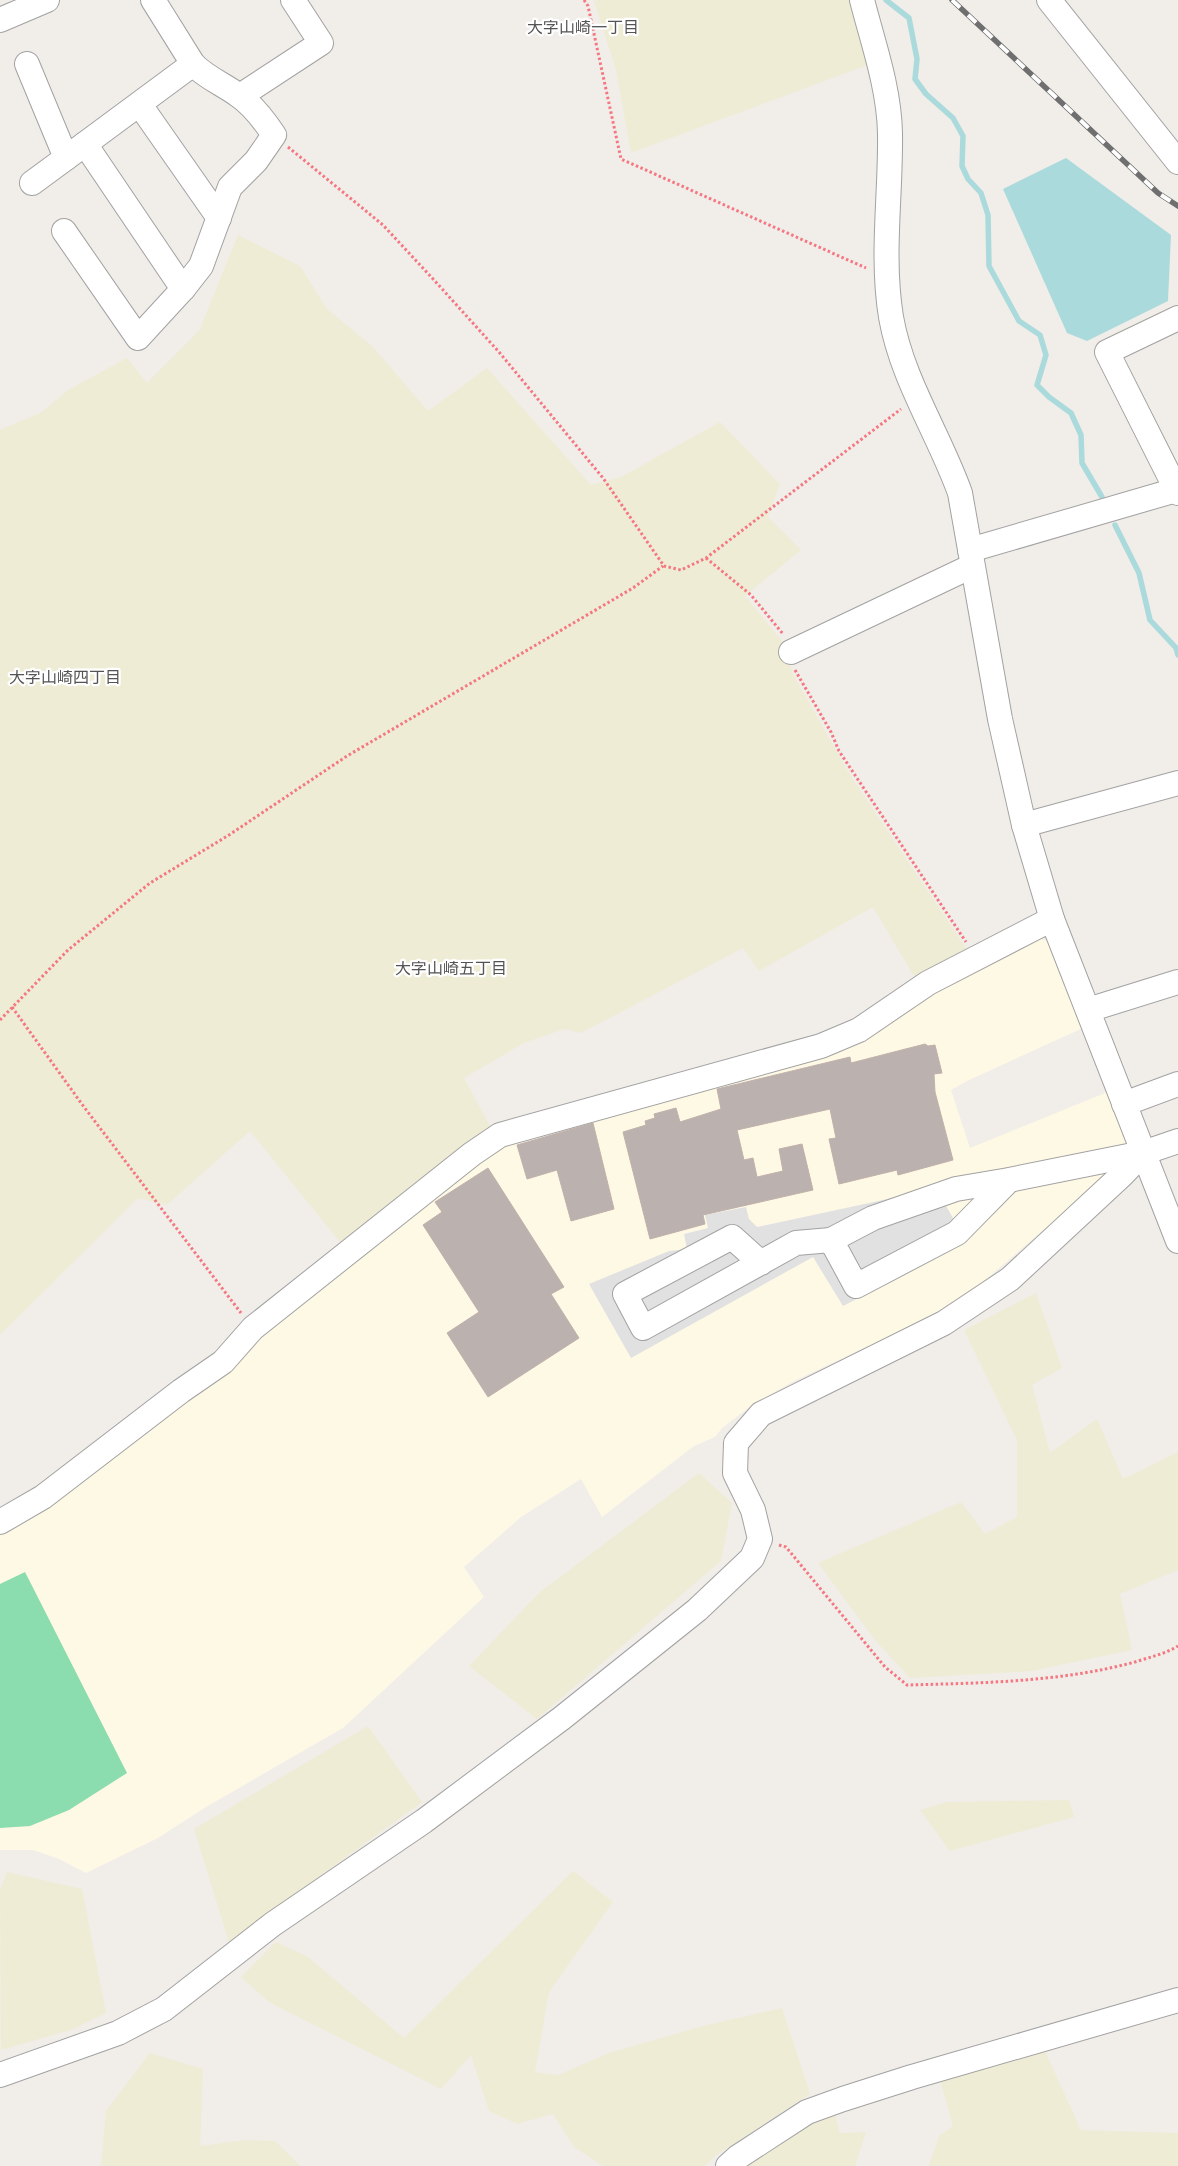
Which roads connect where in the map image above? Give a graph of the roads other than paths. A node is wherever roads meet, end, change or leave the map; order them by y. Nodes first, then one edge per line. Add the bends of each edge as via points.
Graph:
1 (47, 0) edge
2 (154, 0) edge
3 (862, 0) edge
4 (1049, 0) edge
5 (299, 2) edge
6 (0, 20) edge
7 (27, 64) dead end
8 (193, 64) junction
9 (240, 96) junction
10 (140, 105) junction
11 (85, 144) junction
12 (66, 158) junction
13 (1178, 162) edge
14 (32, 183) dead end
15 (220, 218) junction
16 (64, 231) dead end
17 (183, 289) junction
18 (1178, 318) edge
19 (1177, 492) edge
20 (971, 558) junction
21 (792, 652) road end
22 (1178, 783) edge
23 (1024, 825) junction
24 (1052, 919) junction
25 (1178, 982) edge
26 (1088, 1010) junction
27 (1178, 1084) edge
28 (1124, 1104) junction
29 (1178, 1141) edge
30 (1143, 1152) junction
31 (1009, 1180) junction
32 (831, 1240) junction
33 (1178, 1241) edge
34 (761, 1263) junction
35 (0, 1522) edge
36 (1178, 2000) edge
37 (0, 2075) edge
38 (728, 2166) edge

1 - 6 street
2 - 8 street
3 - 20 street via 886,90 890,132 886,276 891,319 917,396 960,493
4 - 13 street
5 - 9 street via 321,44
7 - 12 street
8 - 9 street
8 - 10 street
9 - 15 street via 262,117 274,135 256,161 230,187
10 - 11 street
10 - 15 street
11 - 12 street
11 - 17 street
12 - 14 street
15 - 17 street via 201,266
16 - 17 street via 138,338
18 - 19 street via 1107,352
19 - 20 street
20 - 21 street
20 - 23 street via 1000,719
22 - 23 street
23 - 24 street
24 - 26 street
24 - 35 street via 928,983 859,1030 821,1046 500,1135 253,1328 223,1362 181,1390 43,1497
25 - 26 street
26 - 28 street
27 - 28 street
28 - 30 street
29 - 30 street
30 - 31 street
30 - 33 street
30 - 37 street via 1010,1279 944,1324 761,1414 736,1443 735,1473 753,1510 760,1538 752,1558 697,1610 570,1712 424,1821 273,1924 164,2009 118,2032
31 - 32 street via 956,1189 873,1218
31 - 32 street via 957,1233 856,1286
32 - 34 street via 796,1244
34 - 34 street via 643,1328 625,1294 732,1237
36 - 38 street via 912,2076 807,2112

